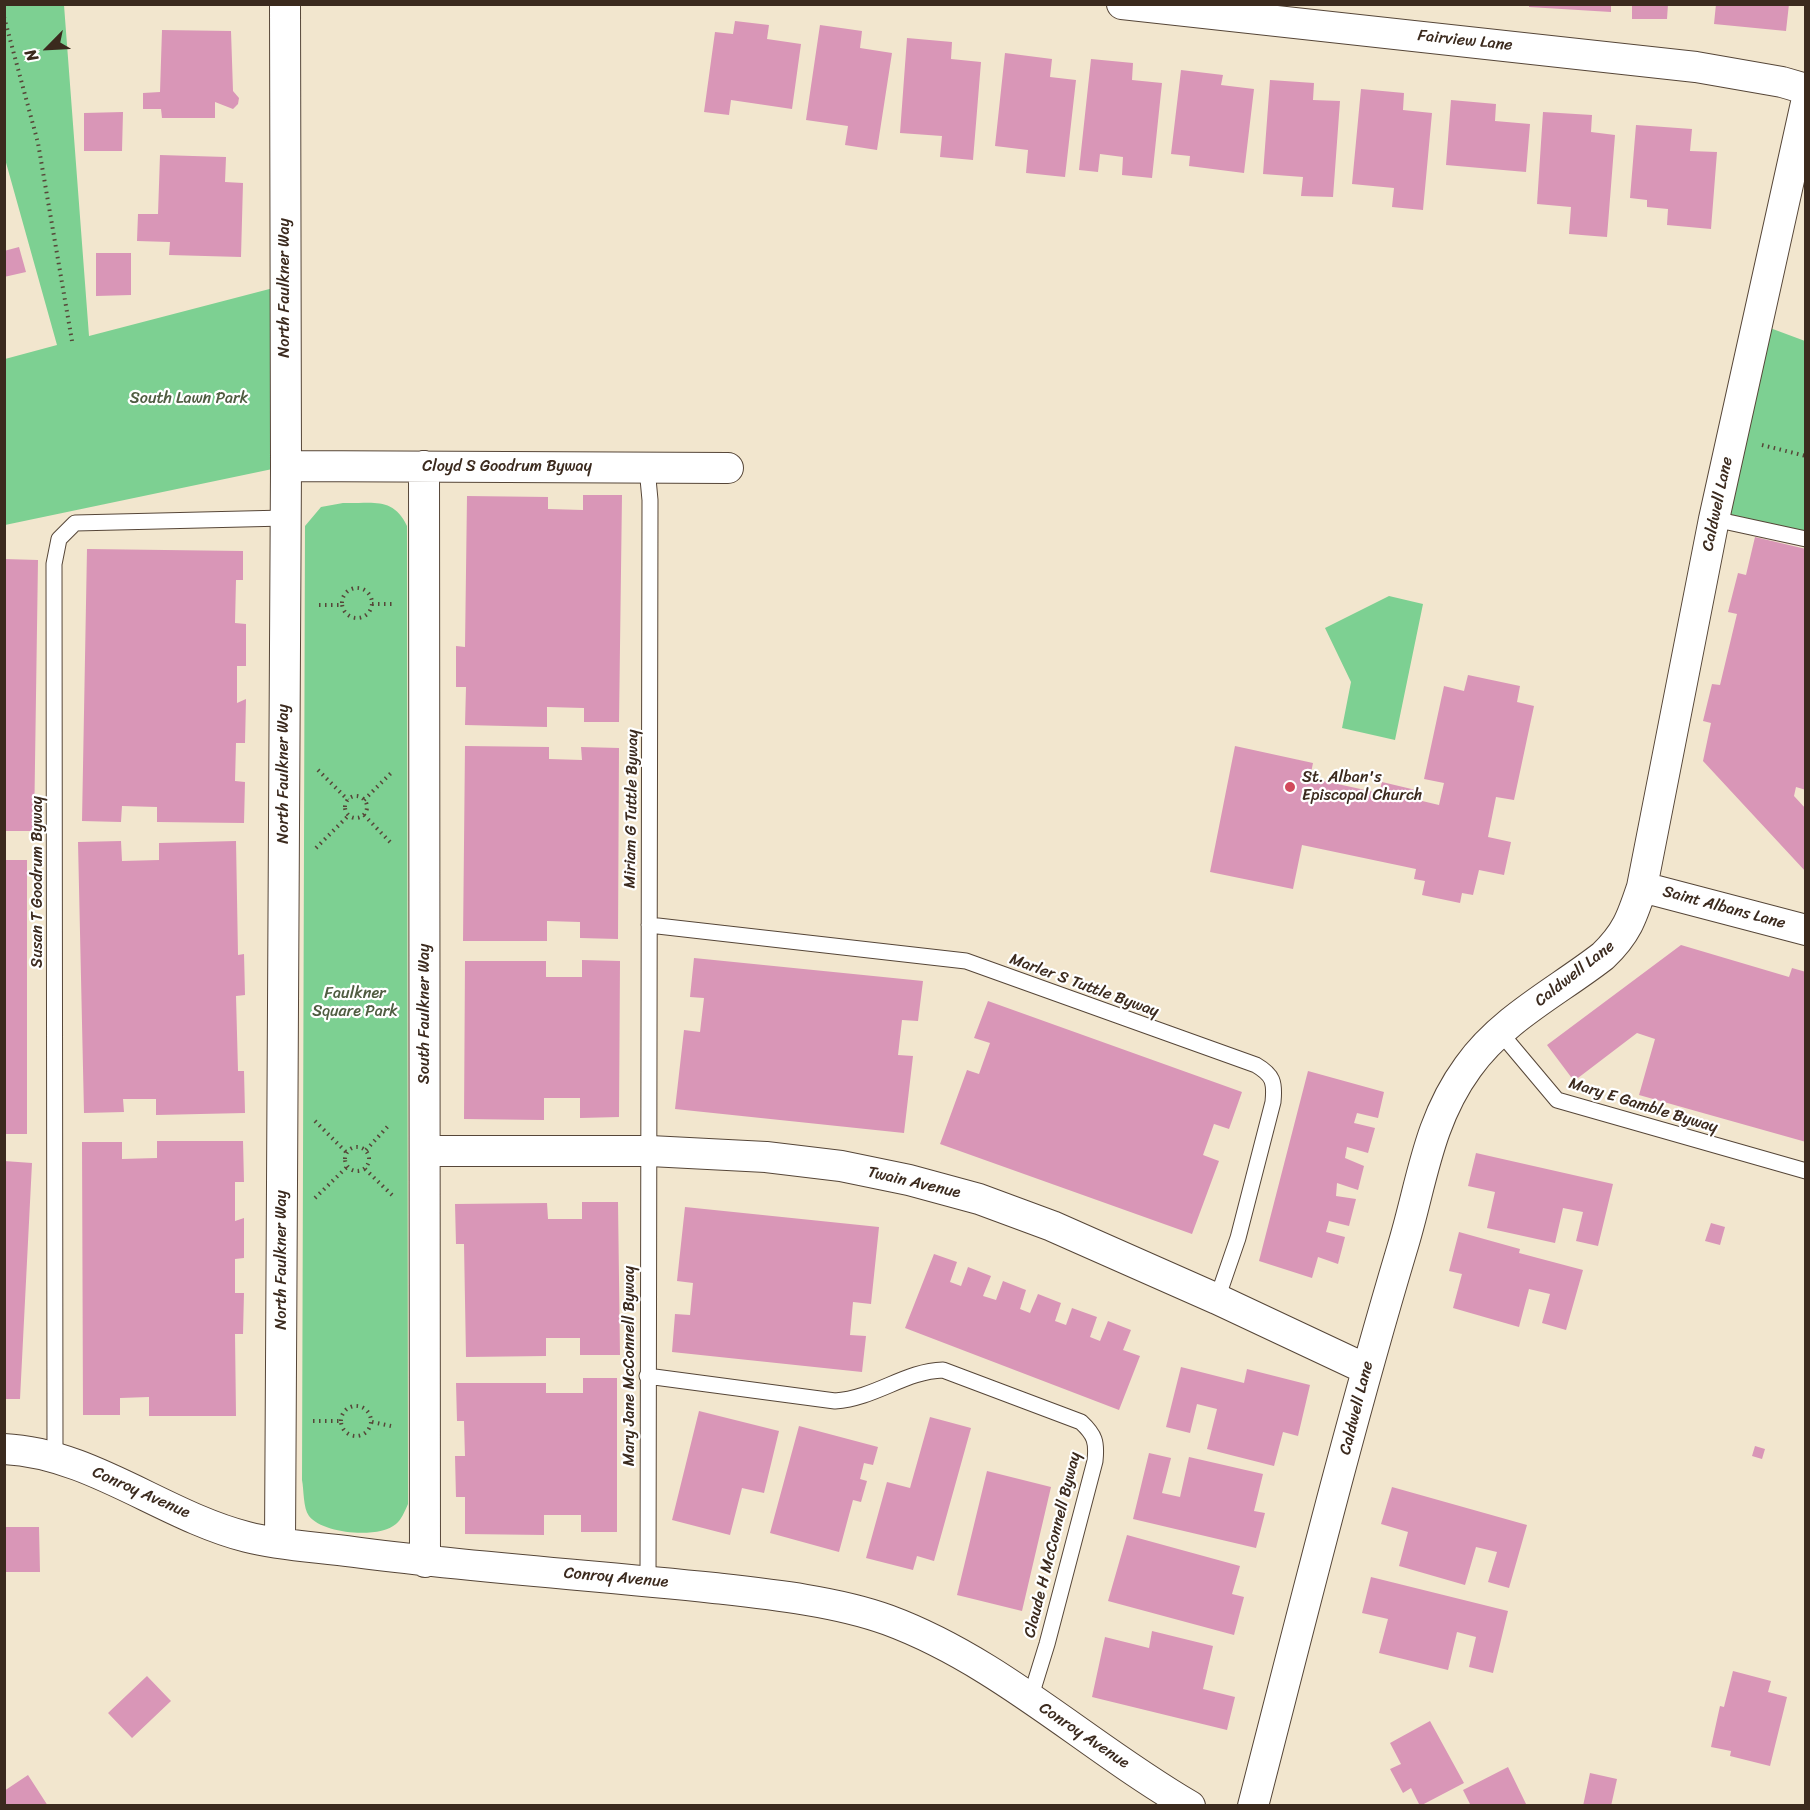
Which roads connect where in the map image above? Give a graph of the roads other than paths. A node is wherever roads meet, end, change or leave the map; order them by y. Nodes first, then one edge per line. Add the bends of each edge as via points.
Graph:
1 (285, 4) edge
2 (1122, 4) edge
3 (1806, 89) edge
4 (1806, 103) edge
5 (286, 466) junction
6 (424, 466) junction
7 (647, 468) junction
8 (728, 468) dead end
9 (285, 518) junction
10 (1714, 519) junction
11 (1806, 539) edge
12 (1642, 886) junction
13 (649, 924) junction
14 (1806, 930) edge
15 (1499, 1031) junction
16 (426, 1151) junction
17 (650, 1151) junction
18 (1806, 1171) edge
19 (1217, 1299) junction
20 (1366, 1370) junction
21 (648, 1376) junction
22 (4, 1449) edge
23 (55, 1458) junction
24 (280, 1543) junction
25 (425, 1562) junction
26 (648, 1581) junction
27 (1030, 1699) junction
28 (1190, 1806) edge
29 (1252, 1806) edge

1 - 5 street, North Faulkner Way
2 - 3 street, Fairview Lane via 1696,67
4 - 10 street, Caldwell Lane
5 - 6 street, Cloyd S Goodrum Byway
5 - 9 street, North Faulkner Way
6 - 7 street, Cloyd S Goodrum Byway
6 - 16 street, South Faulkner Way
7 - 8 street, Cloyd S Goodrum Byway
7 - 13 lane, Miriam G Tuttle Byway
9 - 23 lane, Susan T Goodrum Byway via 75,523 59,539 54,564
9 - 24 street, North Faulkner Way
10 - 11 lane
10 - 12 street, Caldwell Lane
12 - 14 street, Saint Albans Lane
12 - 15 street, Caldwell Lane via 1630,925 1618,942
13 - 17 lane, Miriam G Tuttle Byway
13 - 19 lane, Marler S Tuttle Byway via 966,961 1270,1073 1275,1084 1273,1101 1238,1238
15 - 18 lane, Mary E Gamble Byway via 1557,1100
15 - 20 street, Caldwell Lane via 1467,1067 1432,1132 1414,1211
16 - 17 street, Twain Avenue
16 - 25 street, South Faulkner Way
17 - 19 street, Twain Avenue via 766,1157 841,1166 909,1180 979,1199 1052,1226
17 - 21 lane, Mary Jane McConnell Byway
19 - 20 street, Twain Avenue
20 - 29 street, Caldwell Lane
21 - 26 lane, Mary Jane McConnell Byway
21 - 27 lane, Claude H McConnell Byway via 835,1401 857,1399 928,1371 943,1370 1081,1422 1097,1443 1095,1461
22 - 23 street, Conroy Avenue via 28,1450
23 - 24 street, Conroy Avenue via 211,1524
24 - 25 street, Conroy Avenue
25 - 26 street, Conroy Avenue
26 - 27 street, Conroy Avenue via 789,1597 886,1619 963,1657
27 - 28 street, Conroy Avenue

